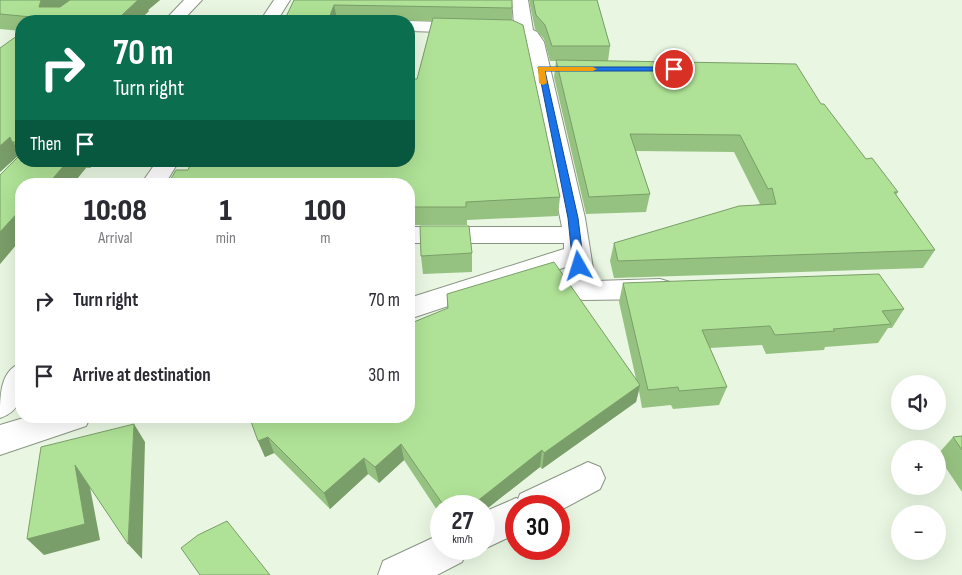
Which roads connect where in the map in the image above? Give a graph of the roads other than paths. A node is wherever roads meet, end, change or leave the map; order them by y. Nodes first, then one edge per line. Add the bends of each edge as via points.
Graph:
1 (194, 0) edge
2 (282, 0) edge
3 (520, 0) edge
4 (178, 15) edge
5 (272, 15) edge
6 (415, 26) edge
7 (524, 32) junction
8 (164, 167) edge
9 (157, 178) edge
10 (415, 235) edge
11 (577, 245) junction
12 (686, 288) edge
13 (415, 307) edge
14 (15, 384) edge
15 (0, 405) edge
16 (53, 423) edge
17 (0, 440) edge
18 (588, 478) dead end
19 (555, 495) edge
20 (430, 558) edge
21 (397, 575) edge

1 - 4 street
2 - 5 street
3 - 7 street
6 - 7 street via 515,29
7 - 11 street via 535,42 550,69
8 - 9 street
10 - 11 street
11 - 12 street via 583,290
11 - 13 street
14 - 15 street
16 - 17 street
18 - 19 street
20 - 21 street

